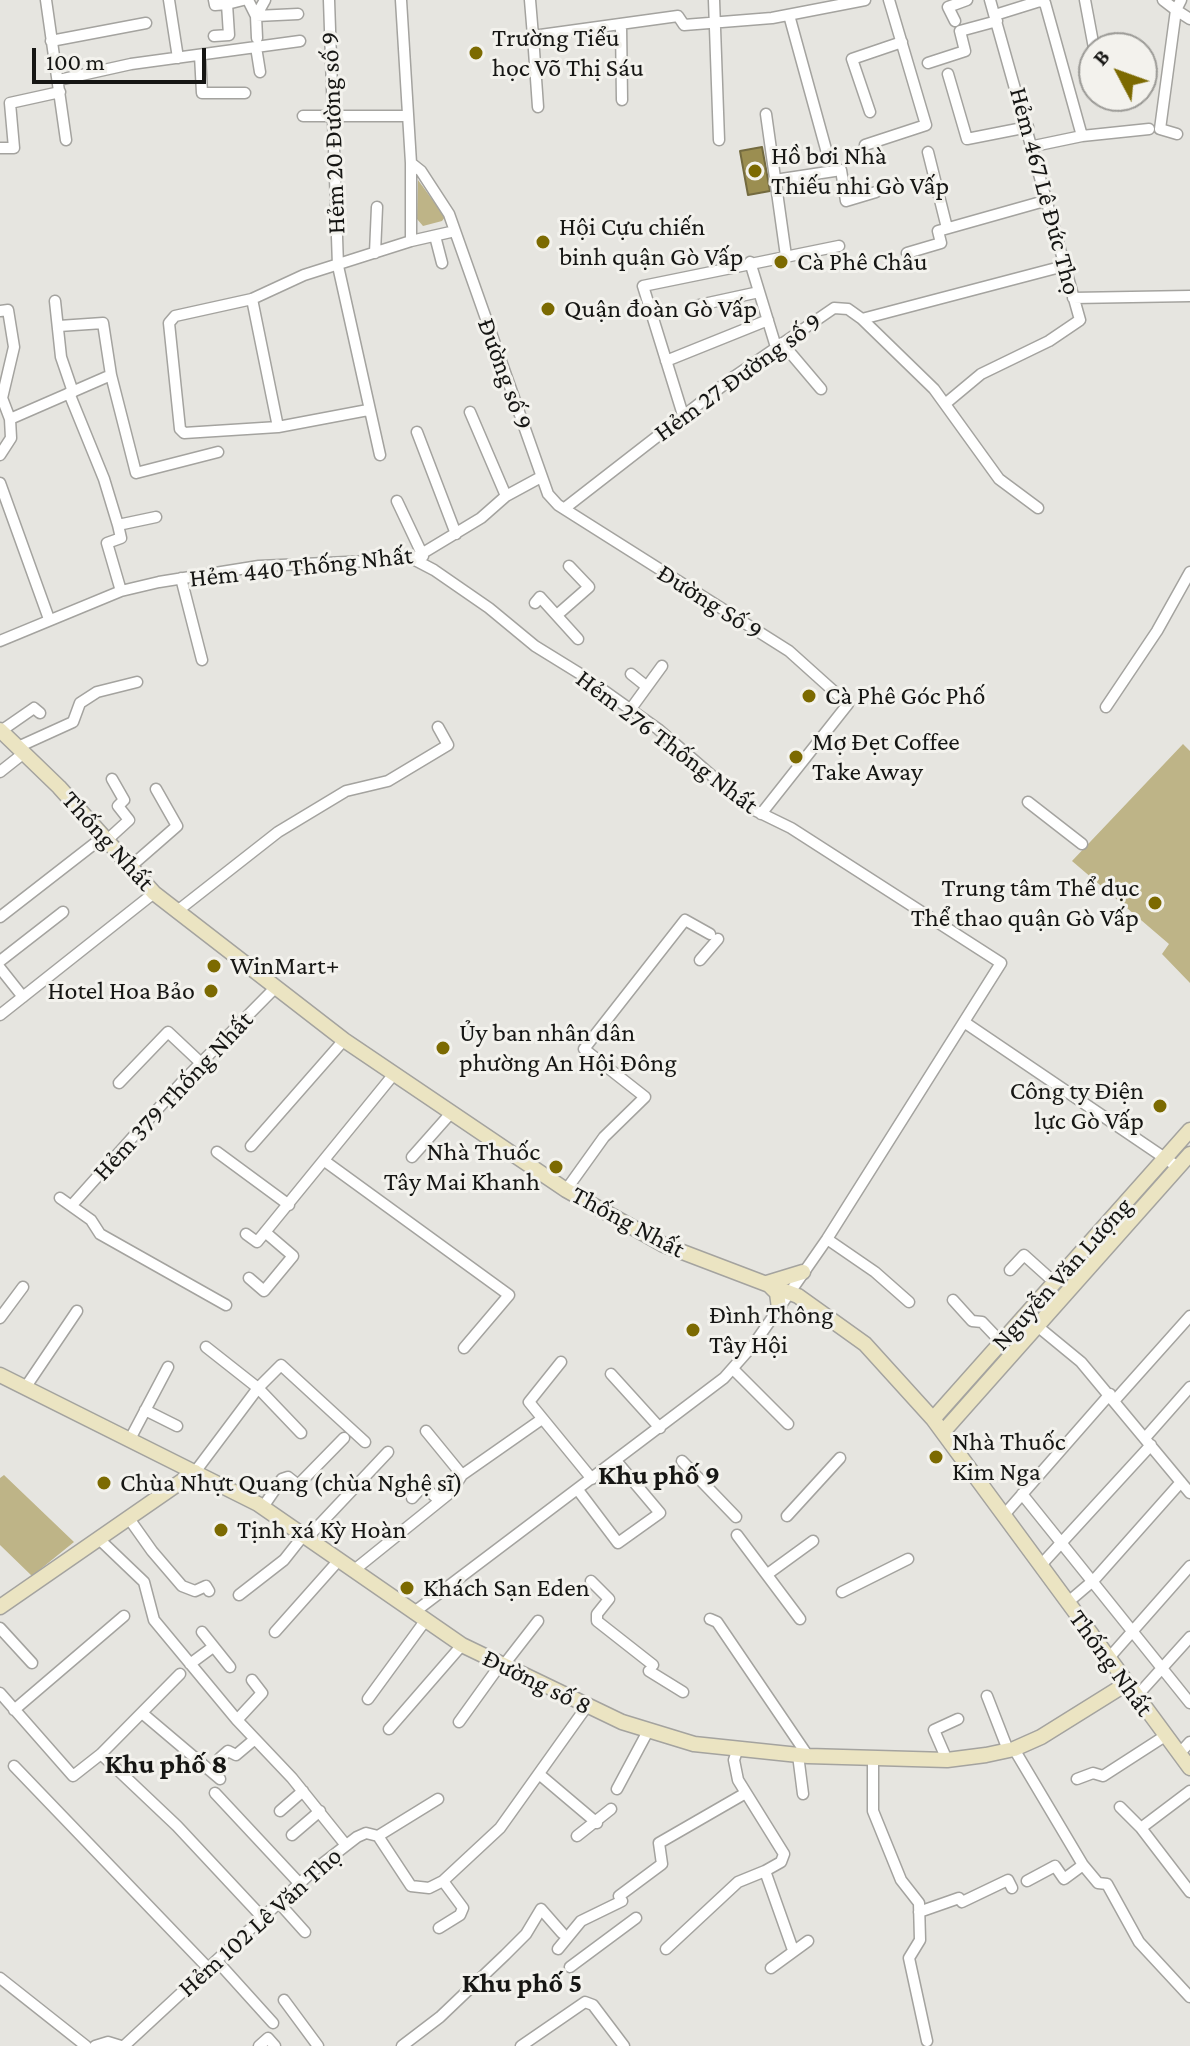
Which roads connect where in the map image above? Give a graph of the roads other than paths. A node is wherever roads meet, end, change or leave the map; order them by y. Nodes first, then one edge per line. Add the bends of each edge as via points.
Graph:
1 (46, 0) edge
2 (169, 0) edge
3 (245, 0) edge
4 (265, 0) edge
5 (329, 0) edge
6 (401, 0) edge
7 (530, 0) edge
8 (714, 0) edge
9 (865, 0) edge
10 (889, 0) edge
11 (967, 0) edge
12 (990, 0) edge
13 (1085, 0) edge
14 (1163, 0) edge
15 (214, 2) edge
16 (227, 4) junction
17 (947, 4) edge
18 (1178, 5) edge
19 (810, 6) edge
20 (298, 14) dead end
21 (789, 15) junction
22 (256, 16) junction
23 (996, 18) junction
24 (1190, 19) edge
25 (955, 21) dead end
26 (146, 23) dead end
27 (621, 24) junction
28 (715, 24) junction
29 (1091, 32) edge
30 (214, 36) dead end
31 (533, 36) junction
32 (51, 41) junction
33 (300, 41) dead end
34 (257, 42) junction
35 (902, 42) junction
36 (200, 55) junction
37 (178, 58) junction
38 (928, 63) dead end
39 (260, 72) dead end
40 (948, 74) dead end
41 (60, 86) junction
42 (245, 93) dead end
43 (622, 100) dead end
44 (538, 107) dead end
45 (870, 112) dead end
46 (766, 114) dead end
47 (303, 116) dead end
48 (407, 116) junction
49 (332, 117) junction
50 (1028, 127) junction
51 (1149, 129) dead end
52 (1177, 134) dead end
53 (1082, 136) junction
54 (66, 140) dead end
55 (719, 140) dead end
56 (865, 145) dead end
57 (1034, 146) junction
58 (0, 148) edge
59 (928, 152) dead end
60 (827, 153) dead end
61 (411, 163) junction
62 (775, 180) junction
63 (876, 192) dead end
64 (1048, 200) junction
65 (377, 207) dead end
66 (947, 228) junction
67 (455, 231) junction
68 (435, 236) junction
69 (411, 241) junction
70 (839, 246) dead end
71 (375, 253) junction
72 (907, 253) dead end
73 (786, 256) junction
74 (750, 262) junction
75 (442, 263) dead end
76 (338, 266) junction
77 (1064, 266) junction
78 (759, 292) junction
79 (1190, 296) edge
80 (1073, 298) junction
81 (252, 299) junction
82 (55, 301) dead end
83 (690, 307) dead end
84 (4, 311) edge
85 (862, 319) junction
86 (768, 320) junction
87 (59, 326) junction
88 (779, 345) junction
89 (666, 361) junction
90 (111, 375) junction
91 (821, 389) dead end
92 (71, 393) junction
93 (945, 404) junction
94 (368, 410) junction
95 (470, 412) dead end
96 (683, 415) junction
97 (10, 419) junction
98 (278, 427) junction
99 (417, 432) dead end
100 (218, 452) dead end
101 (0, 455) edge
102 (380, 455) dead end
103 (541, 477) junction
104 (0, 483) edge
105 (506, 496) junction
106 (397, 501) dead end
107 (565, 508) junction
108 (1038, 508) dead end
109 (156, 517) dead end
110 (118, 525) junction
111 (456, 534) junction
112 (418, 558) junction
113 (569, 566) dead end
114 (1190, 572) edge
115 (181, 578) junction
116 (121, 591) junction
117 (535, 603) dead end
118 (557, 615) junction
119 (49, 619) junction
120 (578, 639) dead end
121 (0, 641) edge
122 (202, 660) dead end
123 (662, 666) dead end
124 (631, 674) dead end
125 (137, 682) dead end
126 (646, 686) junction
127 (1106, 707) dead end
128 (630, 710) junction
129 (40, 713) dead end
130 (438, 727) dead end
131 (1, 730) edge
132 (21, 750) junction
133 (0, 772) edge
134 (112, 779) dead end
135 (156, 789) dead end
136 (1028, 802) dead end
137 (761, 814) junction
138 (104, 839) junction
139 (1082, 844) dead end
140 (130, 867) junction
141 (154, 893) junction
142 (63, 912) dead end
143 (176, 912) junction
144 (0, 917) edge
145 (700, 960) dead end
146 (0, 961) edge
147 (0, 968) edge
148 (275, 988) junction
149 (23, 997) junction
150 (0, 1015) edge
151 (964, 1022) junction
152 (344, 1040) junction
153 (201, 1063) junction
154 (394, 1074) junction
155 (119, 1083) dead end
156 (451, 1113) junction
157 (1190, 1130) edge
158 (251, 1146) dead end
159 (217, 1152) dead end
160 (1190, 1154) edge
161 (1166, 1156) junction
162 (412, 1157) dead end
163 (326, 1162) junction
164 (1178, 1167) junction
165 (566, 1190) junction
166 (60, 1198) dead end
167 (72, 1205) junction
168 (289, 1205) junction
169 (265, 1232) junction
170 (246, 1234) dead end
171 (827, 1239) junction
172 (1010, 1270) dead end
173 (803, 1272) junction
174 (249, 1278) dead end
175 (1054, 1282) junction
176 (766, 1283) junction
177 (23, 1287) dead end
178 (789, 1291) junction
179 (953, 1300) dead end
180 (5, 1301) edge
181 (909, 1302) dead end
182 (226, 1305) dead end
183 (779, 1308) junction
184 (77, 1311) dead end
185 (1025, 1316) junction
186 (1190, 1316) edge
187 (0, 1318) edge
188 (1037, 1327) junction
189 (1001, 1342) junction
190 (206, 1347) dead end
191 (464, 1348) dead end
192 (561, 1362) dead end
193 (168, 1367) dead end
194 (733, 1369) junction
195 (611, 1374) dead end
196 (0, 1375) edge
197 (1190, 1387) edge
198 (25, 1388) junction
199 (258, 1388) junction
200 (1113, 1397) junction
201 (145, 1410) junction
202 (542, 1419) junction
203 (933, 1419) junction
204 (788, 1424) dead end
205 (177, 1426) dead end
206 (660, 1428) junction
207 (426, 1431) dead end
208 (943, 1432) junction
209 (301, 1433) dead end
210 (344, 1438) dead end
211 (129, 1441) junction
212 (1148, 1441) junction
213 (365, 1442) dead end
214 (388, 1452) dead end
215 (840, 1458) dead end
216 (682, 1461) dead end
217 (617, 1462) junction
218 (195, 1472) junction
219 (462, 1475) junction
220 (592, 1479) junction
221 (1187, 1487) edge
222 (578, 1490) junction
223 (1022, 1494) junction
224 (412, 1498) dead end
225 (440, 1501) junction
226 (263, 1507) junction
227 (1004, 1515) junction
228 (787, 1516) dead end
229 (736, 1517) dead end
230 (130, 1520) junction
231 (737, 1535) dead end
232 (305, 1537) junction
233 (99, 1539) junction
234 (813, 1541) dead end
235 (1062, 1542) junction
236 (908, 1559) dead end
237 (339, 1560) junction
238 (1040, 1566) junction
239 (1190, 1566) edge
240 (353, 1571) junction
241 (769, 1573) junction
242 (1094, 1580) junction
243 (591, 1581) dead end
244 (209, 1591) dead end
245 (842, 1592) dead end
246 (239, 1595) dead end
247 (1067, 1603) junction
248 (0, 1607) edge
249 (124, 1616) dead end
250 (419, 1617) junction
251 (710, 1619) dead end
252 (800, 1619) dead end
253 (538, 1621) dead end
254 (0, 1628) edge
255 (1134, 1630) junction
256 (202, 1632) dead end
257 (275, 1632) dead end
258 (1190, 1637) edge
259 (462, 1645) junction
260 (213, 1647) junction
261 (1108, 1659) junction
262 (32, 1663) dead end
263 (190, 1664) junction
264 (502, 1666) junction
265 (230, 1667) dead end
266 (1163, 1668) junction
267 (180, 1674) dead end
268 (252, 1680) dead end
269 (1126, 1684) junction
270 (683, 1692) dead end
271 (0, 1693) edge
272 (987, 1696) dead end
273 (1136, 1697) junction
274 (368, 1699) dead end
275 (1190, 1703) edge
276 (587, 1706) junction
277 (14, 1710) junction
278 (142, 1713) junction
279 (958, 1719) dead end
280 (237, 1720) junction
281 (459, 1722) dead end
282 (389, 1729) dead end
283 (648, 1731) junction
284 (1165, 1736) junction
285 (255, 1739) junction
286 (1190, 1742) edge
287 (1011, 1750) junction
288 (737, 1751) junction
289 (101, 1754) junction
290 (1179, 1754) junction
291 (803, 1756) junction
292 (220, 1758) dead end
293 (873, 1758) junction
294 (947, 1760) junction
295 (14, 1766) dead end
296 (1190, 1768) edge
297 (539, 1774) junction
298 (220, 1779) dead end
299 (1077, 1779) dead end
300 (617, 1789) dead end
301 (303, 1791) junction
302 (1190, 1791) edge
303 (215, 1793) dead end
304 (744, 1794) junction
305 (803, 1794) dead end
306 (438, 1799) dead end
307 (1120, 1807) dead end
308 (611, 1809) dead end
309 (280, 1811) dead end
310 (320, 1811) junction
311 (597, 1823) junction
312 (1141, 1828) junction
313 (292, 1835) dead end
314 (378, 1836) junction
315 (577, 1836) dead end
316 (345, 1844) junction
317 (1083, 1865) junction
318 (765, 1871) junction
319 (443, 1881) junction
320 (1027, 1881) dead end
321 (300, 1884) junction
322 (1012, 1888) dead end
323 (1190, 1892) edge
324 (279, 1903) junction
325 (919, 1912) junction
326 (263, 1918) junction
327 (636, 1918) dead end
328 (439, 1928) dead end
329 (305, 1932) dead end
330 (562, 1933) dead end
331 (808, 1941) dead end
332 (558, 1949) dead end
333 (666, 1949) dead end
334 (793, 1950) junction
335 (213, 1965) junction
336 (570, 1967) dead end
337 (771, 1968) dead end
338 (0, 1978) edge
339 (1190, 1997) edge
340 (284, 2000) dead end
341 (273, 2023) dead end
342 (927, 2041) dead end
343 (86, 2046) edge
344 (95, 2046) edge
345 (122, 2046) edge
346 (259, 2046) edge
347 (275, 2046) edge
348 (318, 2046) edge
349 (402, 2046) edge
350 (521, 2046) edge
351 (624, 2046) edge

1 - 32 street
2 - 37 street
3 - 16 street
3 - 22 street
4 - 22 street
5 - 49 street, Hẻm 20 Đường số 9
6 - 48 street
7 - 31 street
8 - 28 street
9 - 19 street
10 - 35 street
11 - 17 street
12 - 23 street, Hẻm 467 Lê Đức Thọ
13 - 29 street
14 - 18 street
15 - 16 street
16 - 30 street via 229,35
17 - 25 street
18 - 24 street
18 - 52 street via 1160,129
19 - 21 street
20 - 22 street
21 - 28 street
21 - 60 street
22 - 34 street
23 - 38 street via 960,31 965,51
23 - 50 street, Hẻm 467 Lê Đức Thọ
23 - 53 street via 1045,3
26 - 32 street
27 - 28 street via 678,16 684,25
27 - 31 street
27 - 43 street
28 - 55 street
31 - 44 street
32 - 41 street
33 - 34 street
34 - 36 street
34 - 39 street
35 - 45 street via 852,59
35 - 56 street via 926,125
36 - 37 street
36 - 42 street via 202,93
37 - 41 street via 131,64
40 - 50 street via 967,139
41 - 54 street
41 - 58 street via 10,103 14,148
46 - 62 street
47 - 49 street
48 - 49 street
48 - 61 street
49 - 76 street, Hẻm 20 Đường số 9
50 - 57 street, Hẻm 467 Lê Đức Thọ
51 - 53 street
53 - 57 street
57 - 64 street, Hẻm 467 Lê Đức Thọ
59 - 66 street
61 - 67 street, Đường số 9 via 449,214
61 - 69 street
62 - 63 street via 841,170 846,201
62 - 73 street
64 - 66 street
64 - 77 street, Hẻm 467 Lê Đức Thọ
65 - 71 street
66 - 72 street via 938,231 941,243
67 - 68 street
67 - 103 street, Đường số 9
68 - 69 street
68 - 75 street
69 - 71 street
70 - 73 street
71 - 76 street
73 - 74 street
74 - 78 street
74 - 89 street via 643,286
76 - 81 street
76 - 94 street, Hẻm 20 Đường số 9
77 - 80 street, Hẻm 467 Lê Đức Thọ
77 - 85 street
78 - 83 street
78 - 86 street
79 - 80 street
80 - 93 street, Hẻm 467 Lê Đức Thọ via 1079,323 981,374
81 - 98 street
81 - 98 street via 171,319 180,429 184,433
82 - 87 street
84 - 97 street via 14,347 2,398
85 - 88 street, Hẻm 27 Đường số 9 via 848,309 834,308
85 - 93 street, Hẻm 27 Đường số 9
86 - 88 street
86 - 89 street
87 - 90 street via 103,323
87 - 92 street
88 - 91 street
88 - 96 street, Hẻm 27 Đường số 9
89 - 96 street
90 - 92 street
90 - 100 street via 136,473
92 - 97 street
92 - 110 street
93 - 108 street, Hẻm 27 Đường số 9 via 999,479
94 - 98 street
94 - 102 street, Hẻm 20 Đường số 9
95 - 105 street
96 - 107 street, Hẻm 27 Đường số 9
97 - 101 street via 11,438
99 - 111 street
103 - 105 street, Hẻm 440 Thống Nhất
103 - 107 street, Đường số 9 via 548,494
104 - 119 street
105 - 111 street, Hẻm 440 Thống Nhất
106 - 112 street
107 - 137 street, Đường Số 9 via 789,651 848,704
109 - 110 street
110 - 116 street via 121,538 107,543
111 - 112 street, Hẻm 440 Thống Nhất
112 - 115 street, Hẻm 440 Thống Nhất via 259,566
112 - 128 street, Hẻm 276 Thống Nhất
113 - 118 street via 589,587
114 - 127 street
115 - 116 street, Hẻm 440 Thống Nhất
115 - 122 street
116 - 119 street, Hẻm 440 Thống Nhất
117 - 118 street via 540,597
118 - 120 street
119 - 121 street, Hẻm 440 Thống Nhất
123 - 126 street
124 - 126 street
125 - 132 street via 97,692 80,703 73,722
126 - 128 street
128 - 137 street, Hẻm 276 Thống Nhất
129 - 131 street via 34,708
130 - 143 street via 448,745 388,781 346,791 278,832
131 - 132 street, Thống Nhất
132 - 133 street
132 - 138 street, Thống Nhất
134 - 138 street via 124,800 118,806 129,820
135 - 140 street via 177,826
136 - 139 street
137 - 151 street, Hẻm 276 Thống Nhất via 1001,963
138 - 140 street, Thống Nhất
138 - 144 street
140 - 141 street, Thống Nhất
141 - 143 street, Thống Nhất
141 - 149 street
142 - 146 street
143 - 148 street, Thống Nhất
145 - 165 street via 714,936 685,920 584,1049 645,1097 604,1137
147 - 149 street
148 - 152 street, Thống Nhất
148 - 153 street, Hẻm 379 Thống Nhất
149 - 150 street
151 - 161 street
151 - 171 street, Hẻm 276 Thống Nhất
152 - 154 street, Thống Nhất
152 - 158 street
153 - 155 street via 168,1032
153 - 167 street, Hẻm 379 Thống Nhất
154 - 156 street, Thống Nhất
154 - 163 street
156 - 162 street
156 - 165 street, Thống Nhất
157 - 161 street, Nguyễn Văn Lượng
159 - 168 street
160 - 164 street, Nguyễn Văn Lượng
161 - 164 street
161 - 175 street, Nguyễn Văn Lượng
163 - 168 street
163 - 191 street via 509,1295
164 - 188 street, Nguyễn Văn Lượng
165 - 176 street, Thống Nhất via 664,1245
166 - 167 street, Hẻm 379 Thống Nhất
167 - 182 street, Hẻm 379 Thống Nhất via 100,1234
168 - 169 street
169 - 170 street via 257,1242
169 - 174 street via 293,1256 264,1291
171 - 173 street, Hẻm 276 Thống Nhất
171 - 181 street
172 - 175 street via 1024,1255
173 - 176 street
173 - 178 street, Hẻm 276 Thống Nhất
175 - 185 street, Nguyễn Văn Lượng
176 - 178 street, Thống Nhất
176 - 183 street via 777,1293
177 - 180 street
178 - 183 street, Hẻm 276 Thống Nhất
178 - 203 street, Thống Nhất via 865,1344
179 - 189 street
180 - 187 street
183 - 194 street, Hẻm 276 Thống Nhất
184 - 198 street
185 - 188 street
185 - 189 street, Nguyễn Văn Lượng
186 - 200 street
188 - 200 street via 1081,1362
188 - 208 street, Nguyễn Văn Lượng
189 - 203 street, Nguyễn Văn Lượng
190 - 199 street
192 - 202 street via 529,1402
193 - 201 street
194 - 204 street
194 - 206 street, Hẻm 276 Thống Nhất
195 - 206 street
196 - 198 street, Đường số 8
197 - 212 street
198 - 211 street, Đường số 8
199 - 209 street
199 - 213 street via 283,1365
199 - 218 street
200 - 212 street
200 - 223 street
201 - 205 street
201 - 211 street
202 - 219 street
202 - 220 street
203 - 208 street, Thống Nhất
206 - 217 street, Hẻm 276 Thống Nhất
207 - 219 street
208 - 227 street, Thống Nhất
210 - 226 street via 298,1485 282,1479
211 - 218 street, Đường số 8
212 - 221 street
212 - 235 street
214 - 232 street
215 - 228 street
216 - 229 street
217 - 220 street, Hẻm 276 Thống Nhất
217 - 222 street via 660,1513 618,1543
218 - 226 street, Đường số 8
218 - 230 street
219 - 225 street
220 - 222 street, Hẻm 276 Thống Nhất
221 - 242 street
222 - 250 street, Hẻm 276 Thống Nhất
223 - 227 street
223 - 235 street
224 - 225 street via 423,1486
225 - 240 street
226 - 232 street, Đường số 8
227 - 238 street, Thống Nhất
230 - 233 street
230 - 244 street via 182,1586 195,1591 206,1586
231 - 241 street
232 - 237 street, Đường số 8
232 - 246 street
233 - 248 street
233 - 263 street via 144,1582 154,1620
234 - 241 street
235 - 238 street
235 - 242 street
236 - 245 street
237 - 240 street, Đường số 8
237 - 257 street
238 - 247 street, Thống Nhất
239 - 255 street
240 - 250 street, Đường số 8
241 - 252 street
242 - 247 street
242 - 255 street
243 - 270 street via 609,1599 597,1621
247 - 261 street, Thống Nhất
249 - 277 street
250 - 259 street, Đường số 8
250 - 274 street, Hẻm 276 Thống Nhất
251 - 291 street via 717,1622
253 - 264 street
254 - 262 street
255 - 261 street
255 - 266 street
256 - 260 street
258 - 266 street
259 - 264 street, Đường số 8
259 - 282 street
260 - 263 street
260 - 265 street
261 - 269 street, Thống Nhất
263 - 280 street
264 - 276 street, Đường số 8
264 - 281 street
266 - 273 street
266 - 275 street
267 - 278 street
268 - 280 street via 262,1693
269 - 273 street, Thống Nhất
269 - 287 street, Đường số 8
271 - 277 street
272 - 287 street
273 - 284 street, Thống Nhất
276 - 283 street, Đường số 8
276 - 297 street
277 - 289 street via 67,1774 73,1776
278 - 289 street
278 - 298 street
279 - 294 street via 934,1730
280 - 285 street
283 - 288 street, Đường số 8
283 - 300 street
284 - 290 street, Thống Nhất
284 - 299 street via 1103,1776 1093,1773
285 - 292 street via 236,1755 228,1751
285 - 301 street
286 - 290 street
287 - 294 street, Đường số 8
287 - 317 street
288 - 291 street, Đường số 8
288 - 304 street via 735,1770
289 - 326 street
290 - 296 street, Thống Nhất
291 - 293 street, Đường số 8
291 - 305 street
293 - 294 street, Đường số 8
293 - 325 street via 873,1811
295 - 335 street
297 - 311 street
297 - 319 street via 500,1828
301 - 309 street
301 - 310 street
302 - 312 street
303 - 321 street
304 - 318 street via 784,1854
304 - 332 street via 659,1843 662,1864 621,1898 581,1921
306 - 314 street, Hẻm 102 Lê Văn Thọ
307 - 312 street
308 - 311 street
310 - 313 street
310 - 316 street
311 - 315 street
312 - 323 street
314 - 316 street, Hẻm 102 Lê Văn Thọ via 366,1833
314 - 319 street via 411,1886 429,1888
316 - 321 street, Hẻm 102 Lê Văn Thọ
317 - 320 street via 1064,1879 1055,1866
317 - 339 street via 1098,1883 1107,1884 1139,1942
318 - 333 street via 738,1882
318 - 334 street
319 - 328 street via 463,1908
321 - 324 street, Hẻm 102 Lê Văn Thọ
322 - 325 street via 1008,1880 962,1902 959,1898
324 - 326 street, Hẻm 102 Lê Văn Thọ
324 - 329 street
325 - 342 street via 920,1940 909,1958
326 - 335 street, Hẻm 102 Lê Văn Thọ
327 - 336 street
330 - 349 street via 541,1909 505,1955
331 - 334 street
334 - 337 street
335 - 341 street
335 - 345 street, Hẻm 102 Lê Văn Thọ
338 - 343 street
340 - 348 street
344 - 345 street, Hẻm 102 Lê Văn Thọ
346 - 347 street via 268,2038
350 - 351 street via 585,2002

